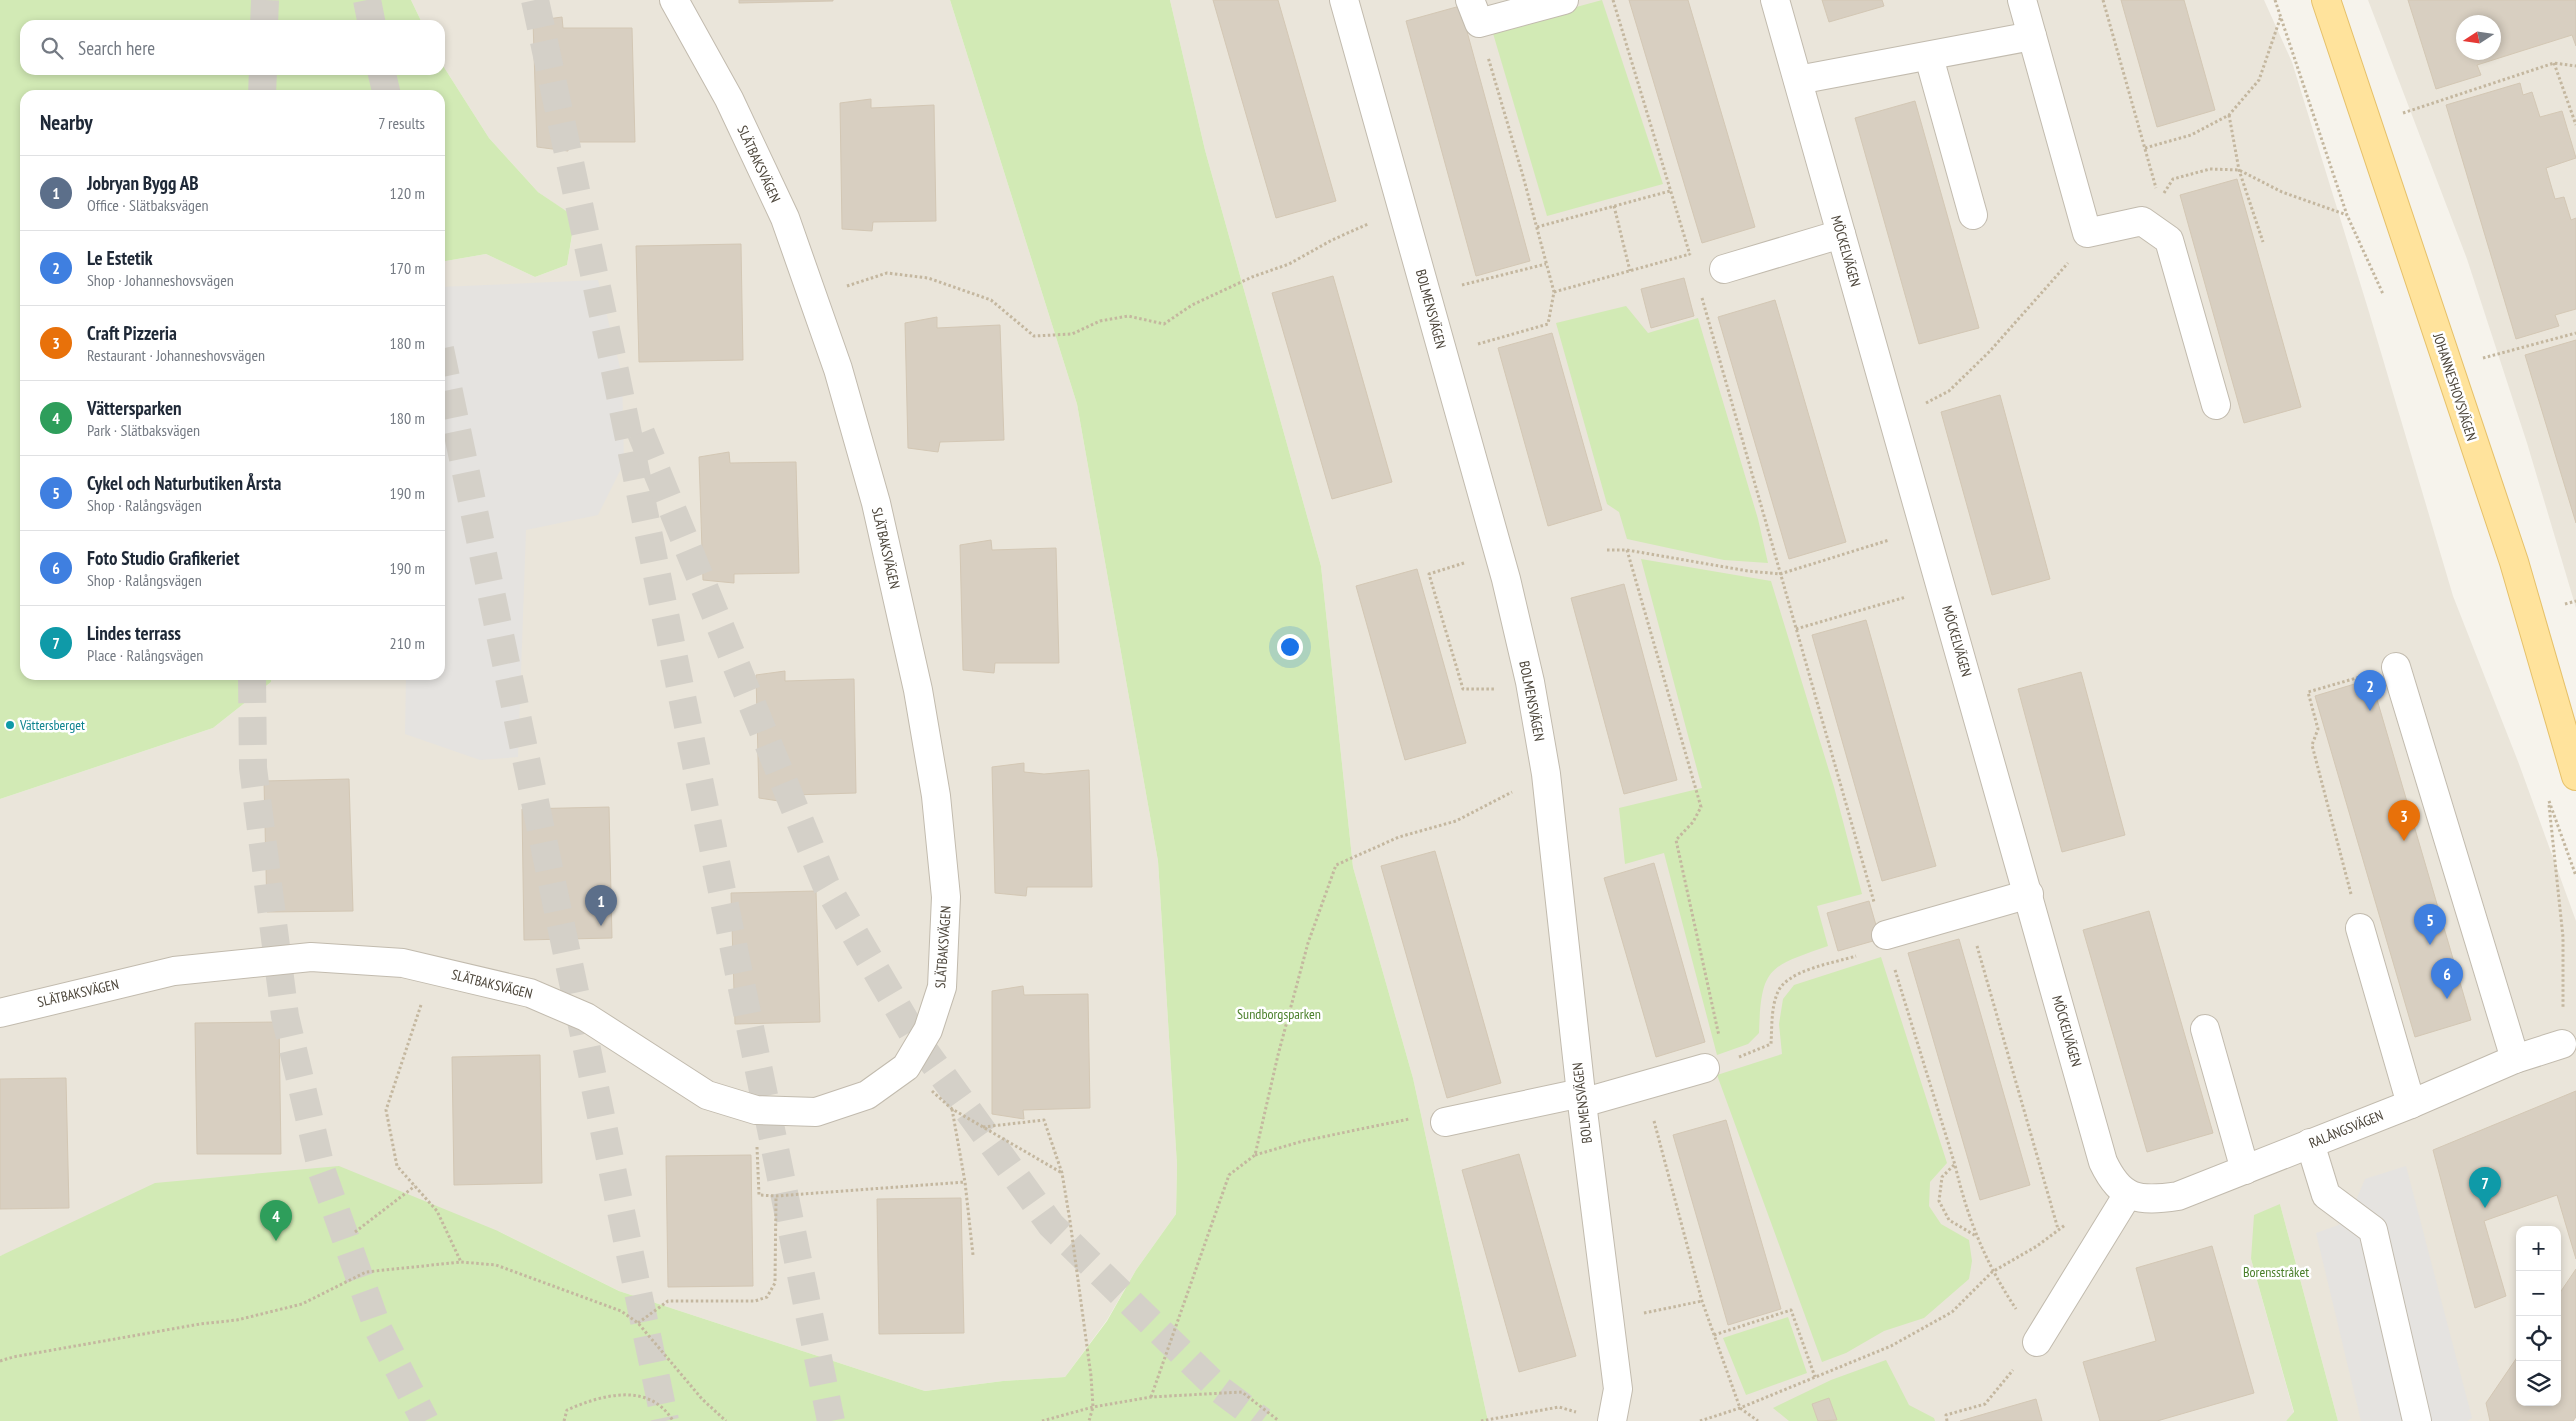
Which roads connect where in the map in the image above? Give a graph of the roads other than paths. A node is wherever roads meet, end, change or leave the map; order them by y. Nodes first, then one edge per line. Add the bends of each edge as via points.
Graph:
1 (674, 0) edge
2 (1344, 0) edge
3 (1564, 0) edge
4 (1775, 0) edge
5 (2022, 0) edge
6 (2326, 0) edge
7 (1474, 12) edge
8 (2032, 36) junction
9 (1929, 57) junction
10 (1798, 80) junction
11 (1973, 215) dead end
12 (1841, 234) junction
13 (1724, 270) dead end
14 (2216, 405) dead end
15 (2396, 667) road end
16 (2576, 776) edge
17 (2029, 894) junction
18 (2360, 928) road end
19 (1886, 935) dead end
20 (0, 1013) edge
21 (2205, 1029) dead end
22 (2562, 1044) road end
23 (2515, 1059) junction
24 (1705, 1068) dead end
25 (1581, 1098) junction
26 (2411, 1104) junction
27 (1445, 1122) road end
28 (2310, 1143) junction
29 (2245, 1170) junction
30 (2128, 1194) junction
31 (2037, 1342) road end
32 (1612, 1421) edge
33 (2417, 1421) edge

1 - 20 street, SLÄTBAKSVÄGEN via 733,107 785,218 838,369 876,503 918,690 936,796 946,897 942,988 928,1030 906,1067 867,1095 816,1112 756,1110 707,1095 586,1017 530,992 403,963 311,957 174,971
2 - 25 street, BOLMENSVÄGEN via 1506,579 1530,682 1546,774
3 - 7 street
4 - 10 street, MÖCKELVÄGEN
5 - 8 street
6 - 16 main road, JOHANNESHOVSVÄGEN via 2514,562
8 - 9 street
8 - 14 street via 2087,233 2142,221 2169,240
9 - 10 street
9 - 11 street
10 - 12 street, MÖCKELVÄGEN
12 - 13 street
12 - 17 street, MÖCKELVÄGEN
15 - 23 street
17 - 19 street
17 - 30 street, MÖCKELVÄGEN via 2103,1162 2112,1181
18 - 26 street
21 - 29 street
22 - 23 street, RALÅNGSVÄGEN
23 - 26 street, RALÅNGSVÄGEN
24 - 25 street via 1644,1086
25 - 27 street
25 - 32 street, BOLMENSVÄGEN via 1618,1389
26 - 28 street, RALÅNGSVÄGEN
28 - 29 street, RALÅNGSVÄGEN
28 - 33 street via 2326,1195 2373,1230
29 - 30 street, RALÅNGSVÄGEN via 2178,1196 2152,1200
30 - 31 street

